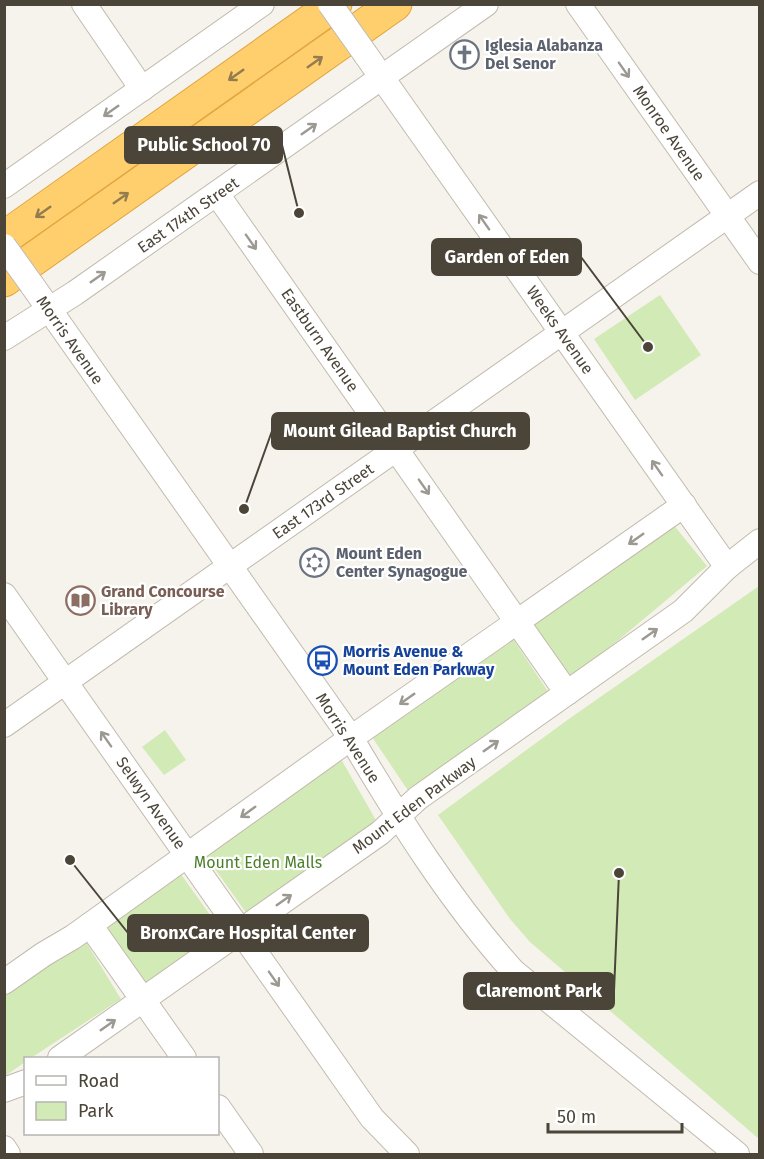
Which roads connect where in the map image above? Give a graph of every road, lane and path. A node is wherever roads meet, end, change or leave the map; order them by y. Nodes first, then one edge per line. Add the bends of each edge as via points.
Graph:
1 (84, 4) edge
2 (262, 4) edge
3 (330, 4) edge
4 (335, 4) edge
5 (395, 4) edge
6 (486, 4) edge
7 (578, 4) edge
8 (382, 78) junction
9 (142, 89) junction
10 (4, 186) edge
11 (759, 193) edge
12 (217, 194) junction
13 (727, 216) junction
14 (4, 238) edge
15 (4, 246) edge
16 (759, 262) edge
17 (18, 283) edge
18 (49, 309) junction
19 (562, 333) junction
20 (4, 338) edge
21 (397, 449) junction
22 (684, 505) junction
23 (759, 541) edge
24 (230, 567) junction
25 (727, 567) junction
26 (4, 595) edge
27 (519, 622) junction
28 (66, 682) junction
29 (567, 693) junction
30 (4, 725) edge
31 (351, 738) junction
32 (398, 816) junction
33 (187, 855) junction
34 (90, 925) junction
35 (240, 931) junction
36 (4, 982) edge
37 (143, 1000) junction
38 (63, 1057) edge
39 (183, 1057) edge
40 (24, 1083) edge
41 (4, 1090) edge
42 (219, 1108) edge
43 (715, 1144) edge
44 (4, 1148) edge
45 (8, 1155) edge
46 (251, 1155) edge
47 (407, 1155) edge
48 (737, 1155) edge

1 - 9 street
2 - 9 street
3 - 8 street, Weeks Avenue, bridge
4 -> 14 highway
17 -> 5 highway
6 - 8 street, East 174th Street
7 -> 13 street, Monroe Avenue
12 -> 8 street, East 174th Street
19 -> 8 street, Weeks Avenue
9 -> 10 street
11 - 13 street, East 173rd Street
18 -> 12 street, East 174th Street
12 -> 21 street, Eastburn Avenue
13 - 16 street, Monroe Avenue
13 - 19 street, East 173rd Street
15 - 17 street, Morris Avenue, bridge
17 - 18 street, Morris Avenue
18 - 20 street, East 174th Street
18 - 24 street, Morris Avenue
19 - 21 street, East 173rd Street
22 -> 19 street, Weeks Avenue
21 - 24 street, East 173rd Street
21 -> 27 street, Eastburn Avenue
22 - 25 street, Weeks Avenue
22 -> 27 street
23 - 25 street, Mount Eden Parkway
24 - 28 street, East 173rd Street
24 - 31 street, Morris Avenue
29 -> 25 street, Mount Eden Parkway via 683,611
26 - 28 street, Selwyn Avenue
27 - 29 street, Eastburn Avenue
27 -> 31 street
28 - 30 street, East 173rd Street
33 -> 28 street, Selwyn Avenue
32 -> 29 street, Mount Eden Parkway
31 - 32 street, Morris Avenue
31 -> 33 street
35 -> 32 street, Mount Eden Parkway
32 - 43 street, Morris Avenue via 471,921 513,971
33 - 34 street
33 - 35 street, Selwyn Avenue
34 - 36 street
34 - 37 street
35 - 37 street, Mount Eden Parkway
35 -> 47 street, Selwyn Avenue via 372,1118
38 -> 37 street, Mount Eden Parkway
37 - 39 street
40 - 41 street
42 - 46 street
43 - 48 street, Morris Avenue
44 - 45 street

